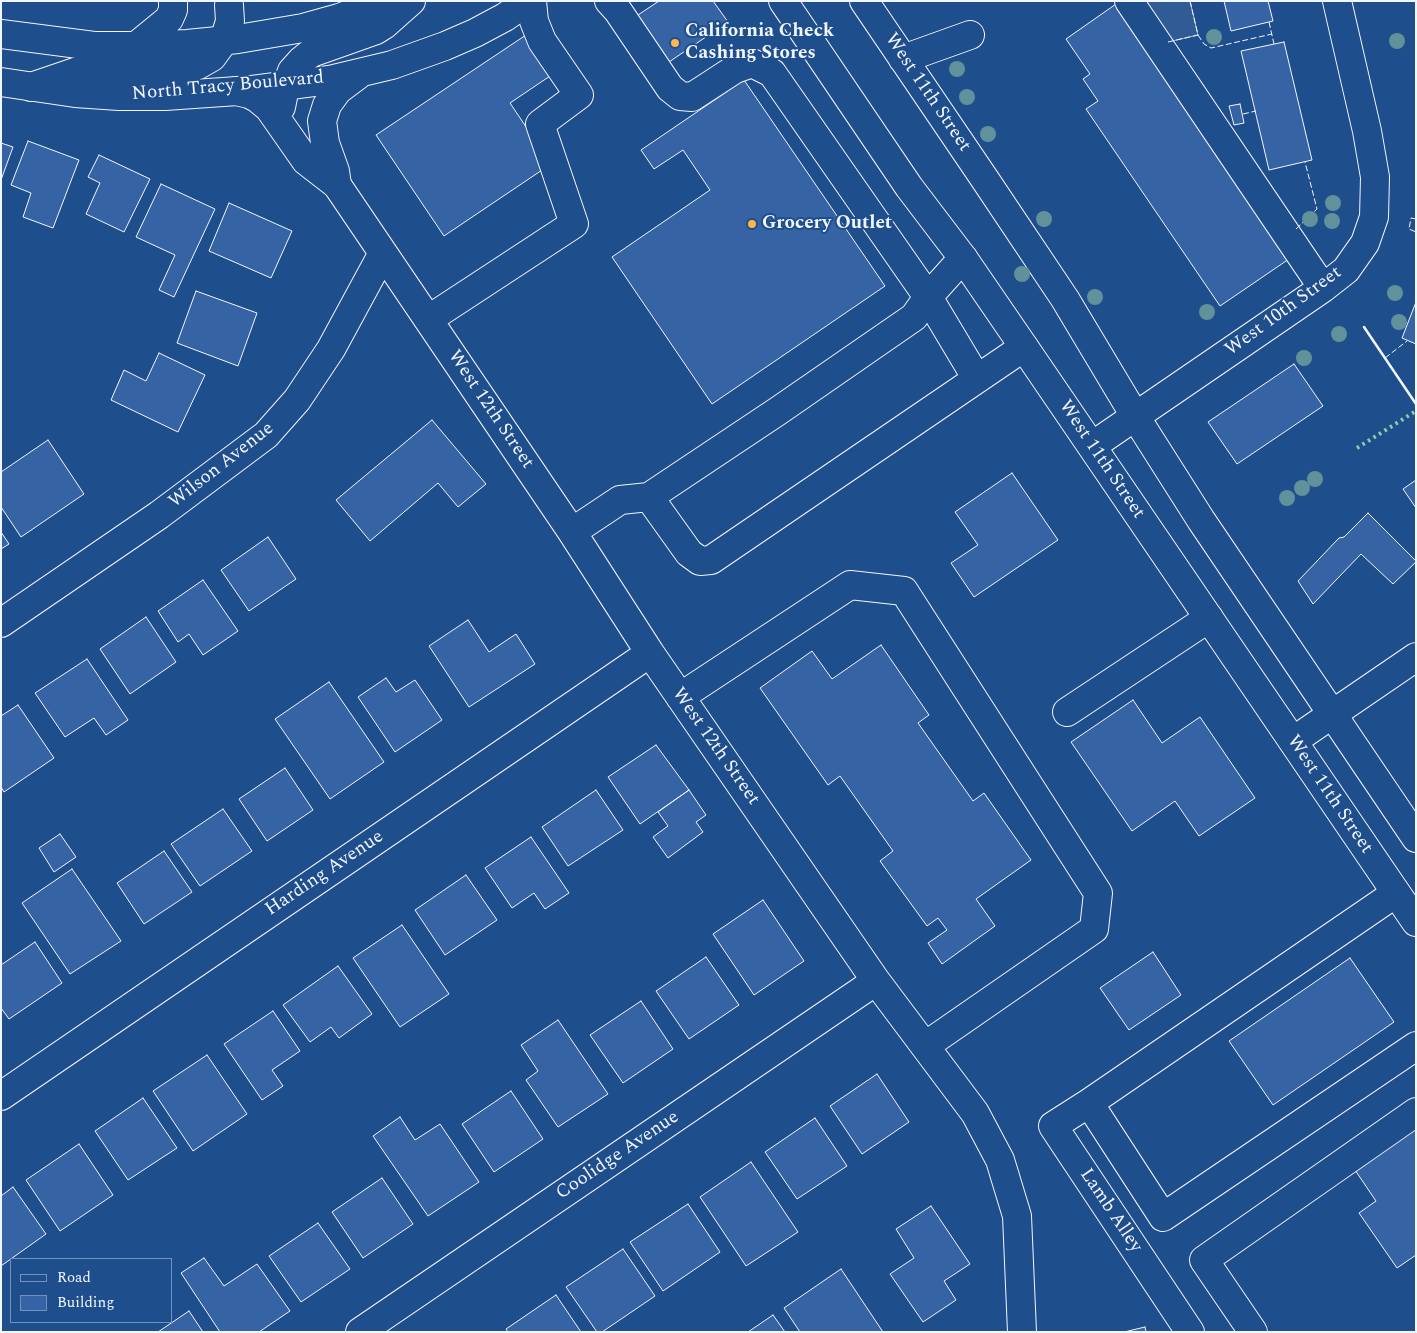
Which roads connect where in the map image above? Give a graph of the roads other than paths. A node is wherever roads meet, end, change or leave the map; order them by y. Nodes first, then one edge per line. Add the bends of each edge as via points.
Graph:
1 (173, 1) edge
2 (385, 1) edge
3 (411, 1) edge
4 (530, 1) edge
5 (609, 1) edge
6 (783, 1) edge
7 (864, 1) edge
8 (1129, 1) edge
9 (1337, 1) edge
10 (228, 3) edge
11 (1, 34) edge
12 (270, 34) junction
13 (970, 35) dead end
14 (223, 40) junction
15 (136, 46) junction
16 (903, 59) junction
17 (360, 73) junction
18 (1, 82) edge
19 (286, 86) junction
20 (31, 87) junction
21 (236, 91) junction
22 (280, 123) junction
23 (337, 185) junction
24 (383, 253) junction
25 (963, 258) junction
26 (1323, 288) junction
27 (928, 297) junction
28 (429, 320) junction
29 (1024, 347) junction
30 (977, 379) junction
31 (1135, 416) junction
32 (1092, 446) junction
33 (650, 496) junction
34 (572, 532) junction
35 (1209, 618) junction
36 (1, 623) edge
37 (650, 653) junction
38 (1416, 657) edge
39 (680, 696) junction
40 (1067, 712) dead end
41 (1332, 716) junction
42 (1293, 741) junction
43 (1416, 838) edge
44 (1396, 893) junction
45 (1416, 922) edge
46 (876, 981) junction
47 (925, 1046) junction
48 (1416, 1046) edge
49 (1, 1096) edge
50 (1089, 1103) junction
51 (1416, 1112) edge
52 (360, 1332) edge
53 (1022, 1332) edge
54 (1190, 1332) edge
55 (1253, 1332) edge

1 - 15 street via 169,19
2 - 12 street via 338,18
3 - 19 street via 376,30 310,53 292,72
4 - 17 street, North Tracy Boulevard via 475,33 445,46
4 - 28 street via 542,41 579,95 540,124 574,224
5 - 27 street via 670,88 680,96 692,97 735,69 752,63 772,73
6 - 25 street, West 11th Street via 909,187
7 - 16 street, West 11th Street
8 - 26 street
9 - 26 street, West 10th Street via 1375,177 1374,217 1365,243 1346,270
10 - 12 street via 244,21
10 - 14 street via 230,21
11 - 15 street via 94,46
12 - 14 street
13 - 16 street
14 - 15 street
14 - 20 street via 212,57 198,65 149,70 88,69
16 - 31 street, West 11th Street via 1065,299
17 - 19 street, North Tracy Boulevard
17 - 23 street via 338,90 327,105 322,121
18 - 20 street, North Tracy Boulevard
19 - 21 street, North Tracy Boulevard
19 - 22 street via 280,107
20 - 21 street, North Tracy Boulevard via 119,96
21 - 22 street via 257,98
22 - 23 street via 306,161
23 - 24 street, West 12th Street
24 - 28 street, West 12th Street
24 - 36 street, Wilson Avenue via 331,349 297,400 266,435 159,515
25 - 27 street
25 - 29 street, West 11th Street
26 - 31 street, West 10th Street
27 - 30 street
27 - 33 street via 914,317
28 - 34 street, West 12th Street
29 - 30 street
29 - 32 street, West 11th Street
30 - 33 street via 711,560 700,561 689,553
31 - 32 street, West 10th Street
31 - 41 street, West 11th Street
32 - 35 street, West 11th Street
33 - 34 street via 620,500
34 - 37 street, West 12th Street
35 - 40 street
35 - 42 street, West 11th Street
37 - 39 street, West 12th Street
37 - 49 street, Harding Avenue
38 - 41 street
39 - 46 street, West 12th Street
39 - 47 street via 850,585 904,591 1098,893 1094,929
41 - 42 street
41 - 43 street, West 11th Street
42 - 44 street, West 11th Street
44 - 45 street, West 11th Street
44 - 50 street
46 - 47 street, West 12th Street
46 - 52 street, Coolidge Avenue
47 - 53 street, West 12th Street via 975,1113 1000,1160 1017,1216
48 - 50 street via 1163,1217
50 - 54 street, Lamb Alley via 1053,1126
51 - 55 street via 1204,1260

